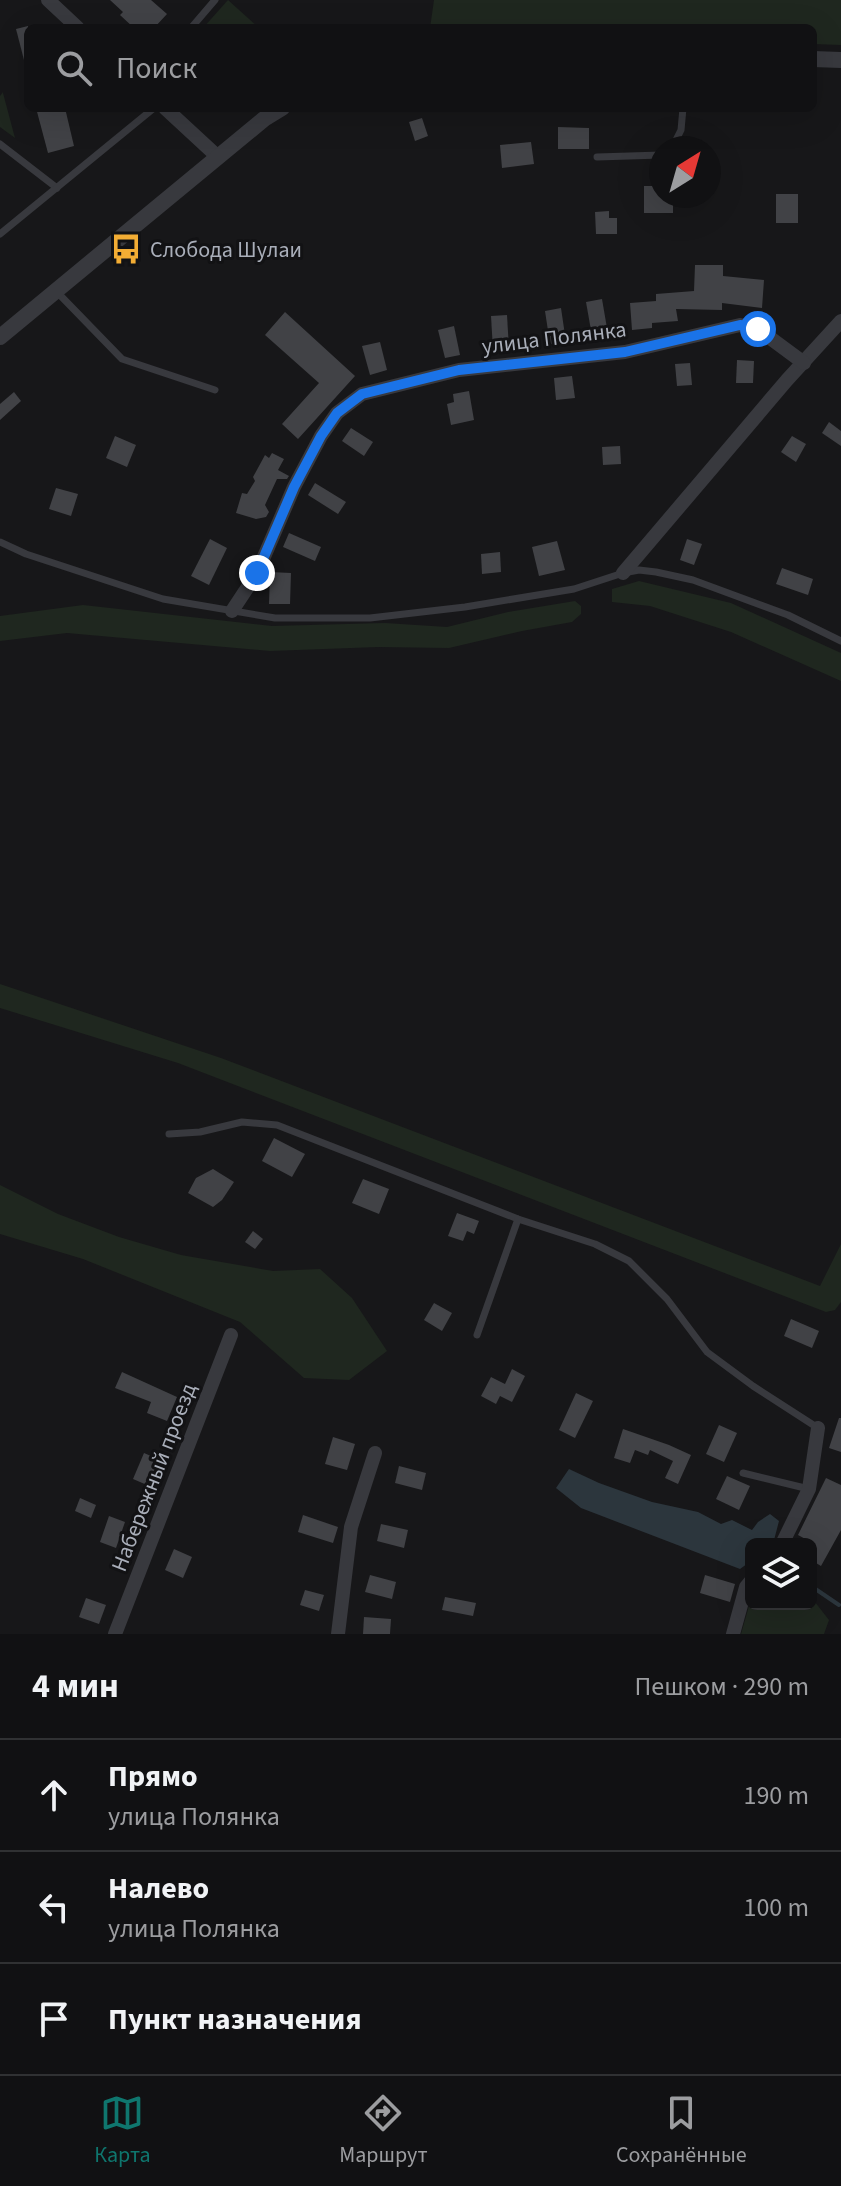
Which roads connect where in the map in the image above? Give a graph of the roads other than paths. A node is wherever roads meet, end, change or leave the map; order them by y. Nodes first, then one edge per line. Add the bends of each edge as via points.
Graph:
1 (48, 0) edge
2 (215, 0) edge
3 (74, 24) edge
4 (194, 24) edge
5 (817, 59) edge
6 (841, 60) edge
7 (149, 112) edge
8 (169, 112) edge
9 (275, 112) edge
10 (683, 112) edge
11 (678, 136) edge
12 (0, 144) edge
13 (649, 155) edge
14 (218, 157) junction
15 (597, 157) dead end
16 (57, 188) junction
17 (0, 234) edge
18 (56, 291) junction
19 (841, 321) edge
20 (0, 337) edge
21 (804, 363) junction
22 (215, 390) dead end
23 (0, 542) edge
24 (623, 573) junction
25 (232, 611) junction
26 (841, 641) edge
27 (169, 1134) dead end
28 (518, 1219) junction
29 (231, 1335) dead end
30 (477, 1335) dead end
31 (818, 1428) joint
32 (375, 1453) dead end
33 (743, 1473) dead end
34 (809, 1489) junction
35 (785, 1538) edge
36 (745, 1594) edge
37 (115, 1634) edge
38 (338, 1634) edge
39 (733, 1634) edge

1 - 3 street
2 - 4 lane
5 - 6 street
7 - 16 lane
8 - 14 street
9 - 14 street
10 - 11 lane
12 - 16 lane
13 - 15 lane
14 - 18 street
16 - 17 lane
18 - 20 street
18 - 22 lane via 122,359
19 - 21 street
21 - 24 street
21 - 25 street, улица Полянка via 758,329 740,325 625,352 459,370 362,394 337,413 321,436 257,573
23 - 25 lane via 163,599
24 - 25 lane via 574,589 370,618 275,618
24 - 26 lane via 639,570 693,580
27 - 28 lane via 242,1122 277,1125
28 - 30 lane
28 - 31 lane via 629,1261 667,1299 707,1352
29 - 37 street, Набережный проезд
31 - 34 street
32 - 38 street via 351,1527
33 - 34 lane
34 - 35 street
36 - 39 street

